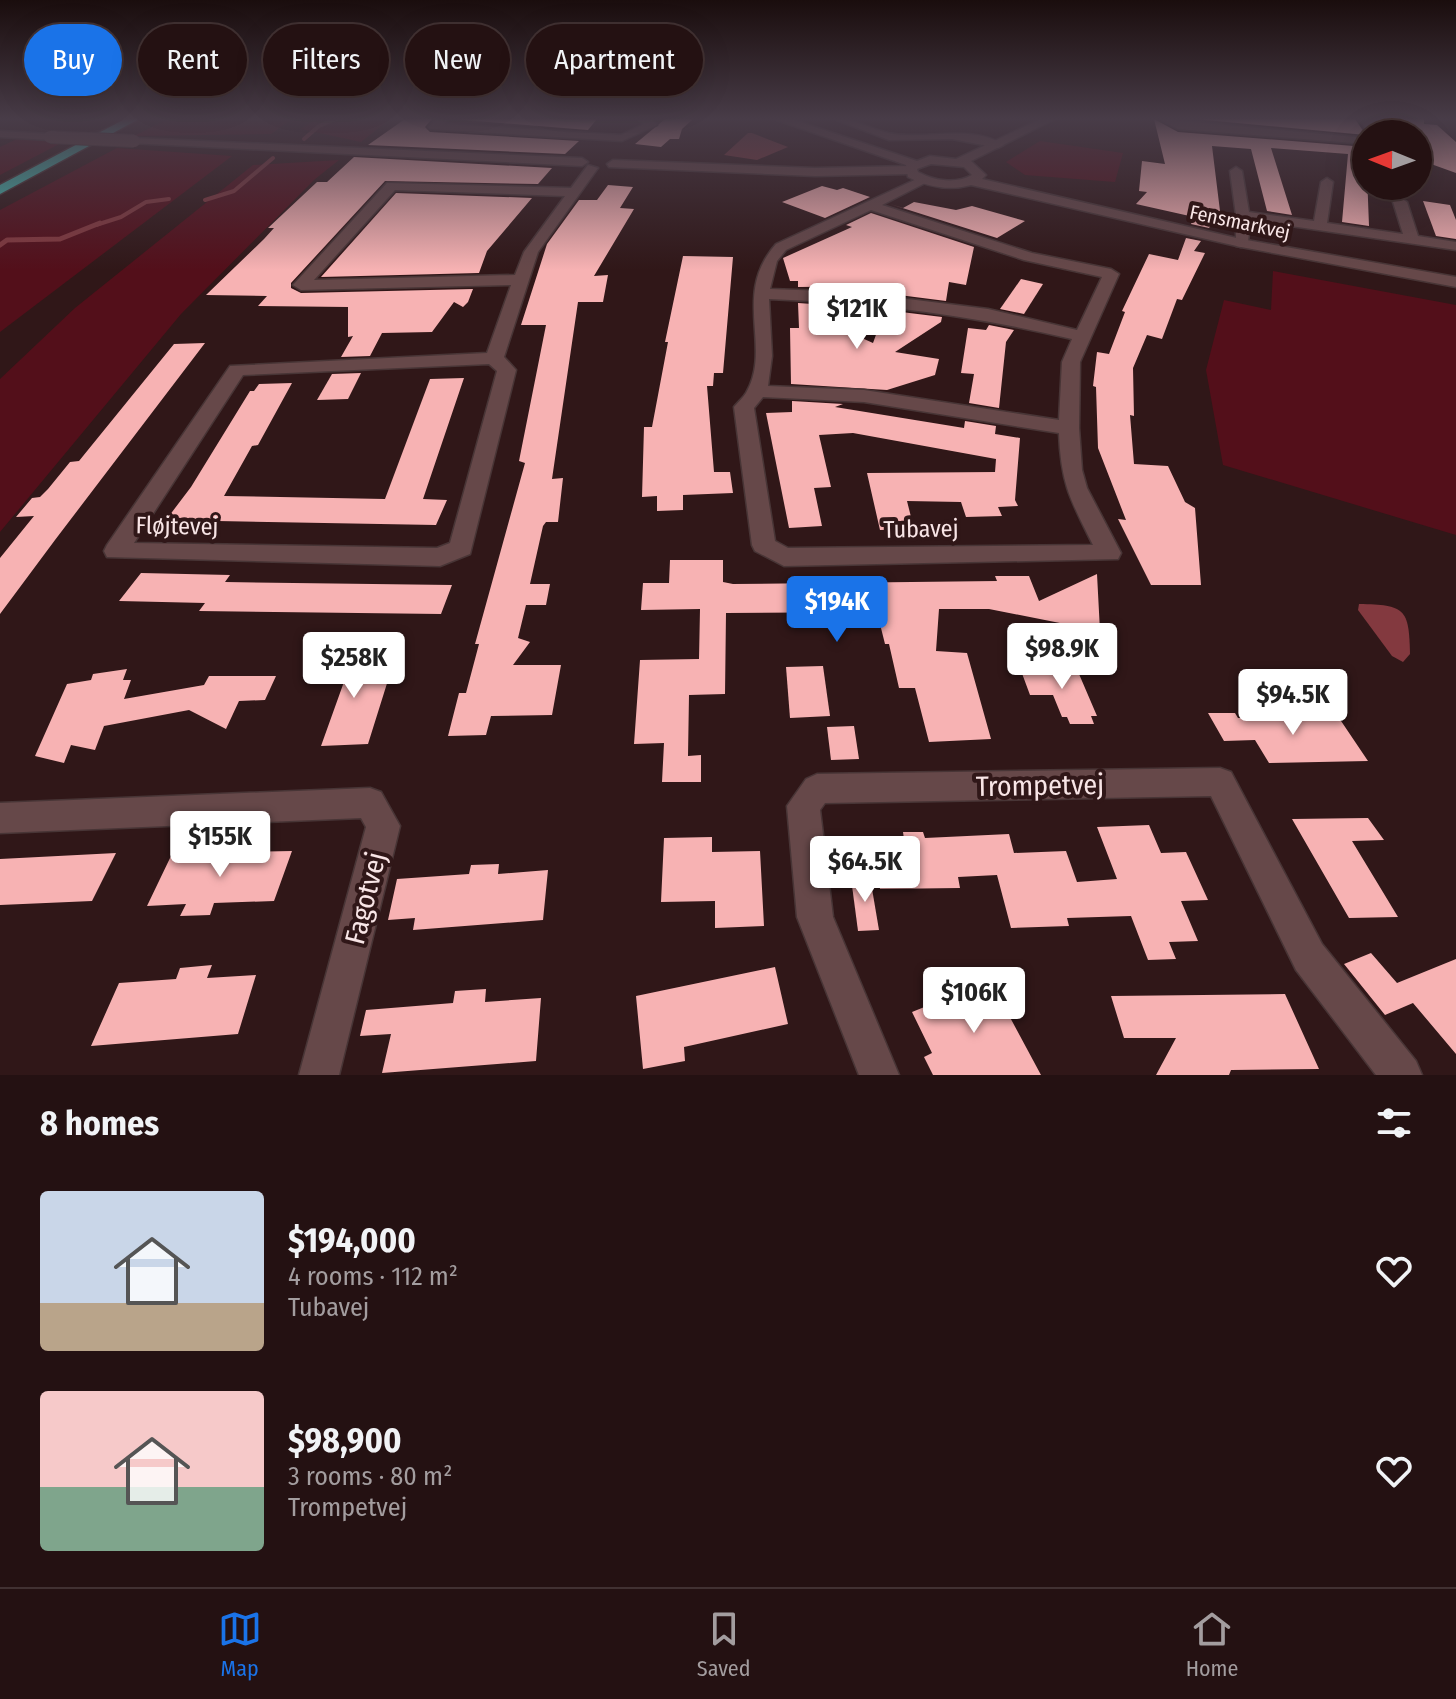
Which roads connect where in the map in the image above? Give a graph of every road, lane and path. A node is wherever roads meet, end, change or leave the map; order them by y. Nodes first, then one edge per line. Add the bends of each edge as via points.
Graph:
1 (27, 169) edge
2 (39, 169) edge
3 (594, 169) edge
4 (778, 169) edge
5 (912, 169) edge
6 (975, 169) edge
7 (917, 171) junction
8 (1236, 171) dead end
9 (972, 181) junction
10 (1327, 182) dead end
11 (0, 183) edge
12 (0, 190) edge
13 (577, 192) junction
14 (1400, 202) dead end
15 (871, 206) junction
16 (1243, 215) junction
17 (1320, 226) junction
18 (1412, 240) junction
19 (1241, 243) junction
20 (1456, 246) edge
21 (521, 280) junction
22 (1456, 282) edge
23 (762, 294) junction
24 (1081, 336) junction
25 (494, 358) junction
26 (756, 391) junction
27 (1069, 428) junction
28 (0, 818) edge
29 (319, 1075) edge
30 (879, 1075) edge
31 (1402, 1075) edge

1 - 11 highway
2 - 12 highway
3 - 13 street
4 - 7 street
5 - 7 street
6 - 9 street via 980,175
7 - 9 street, Fensmarkvej via 944,183
7 - 15 street, Tubavej
8 - 16 street
9 - 19 street, Fensmarkvej
10 - 17 street
13 - 21 street via 531,252
13 - 21 street via 392,186 301,285
14 - 18 street
15 - 23 street, Tubavej via 771,255
15 - 24 street, Tubavej via 1029,257 1111,274
16 - 17 street
16 - 19 street
17 - 18 street
18 - 20 street
19 - 22 street, Fensmarkvej
21 - 25 street
23 - 24 street via 852,297 988,314
23 - 26 street, Tubavej
24 - 27 street, Tubavej via 1071,362
25 - 25 street, Fløjtevej via 237,370 116,551 440,557 461,548 507,370
26 - 27 street via 864,396
26 - 27 street, Tubavej via 744,407 764,545 784,557 1109,553 1076,488
28 - 29 street, Fagotvej via 370,803 383,826
30 - 31 street, Trompetvej via 815,917 803,806 817,789 1220,782 1309,957

